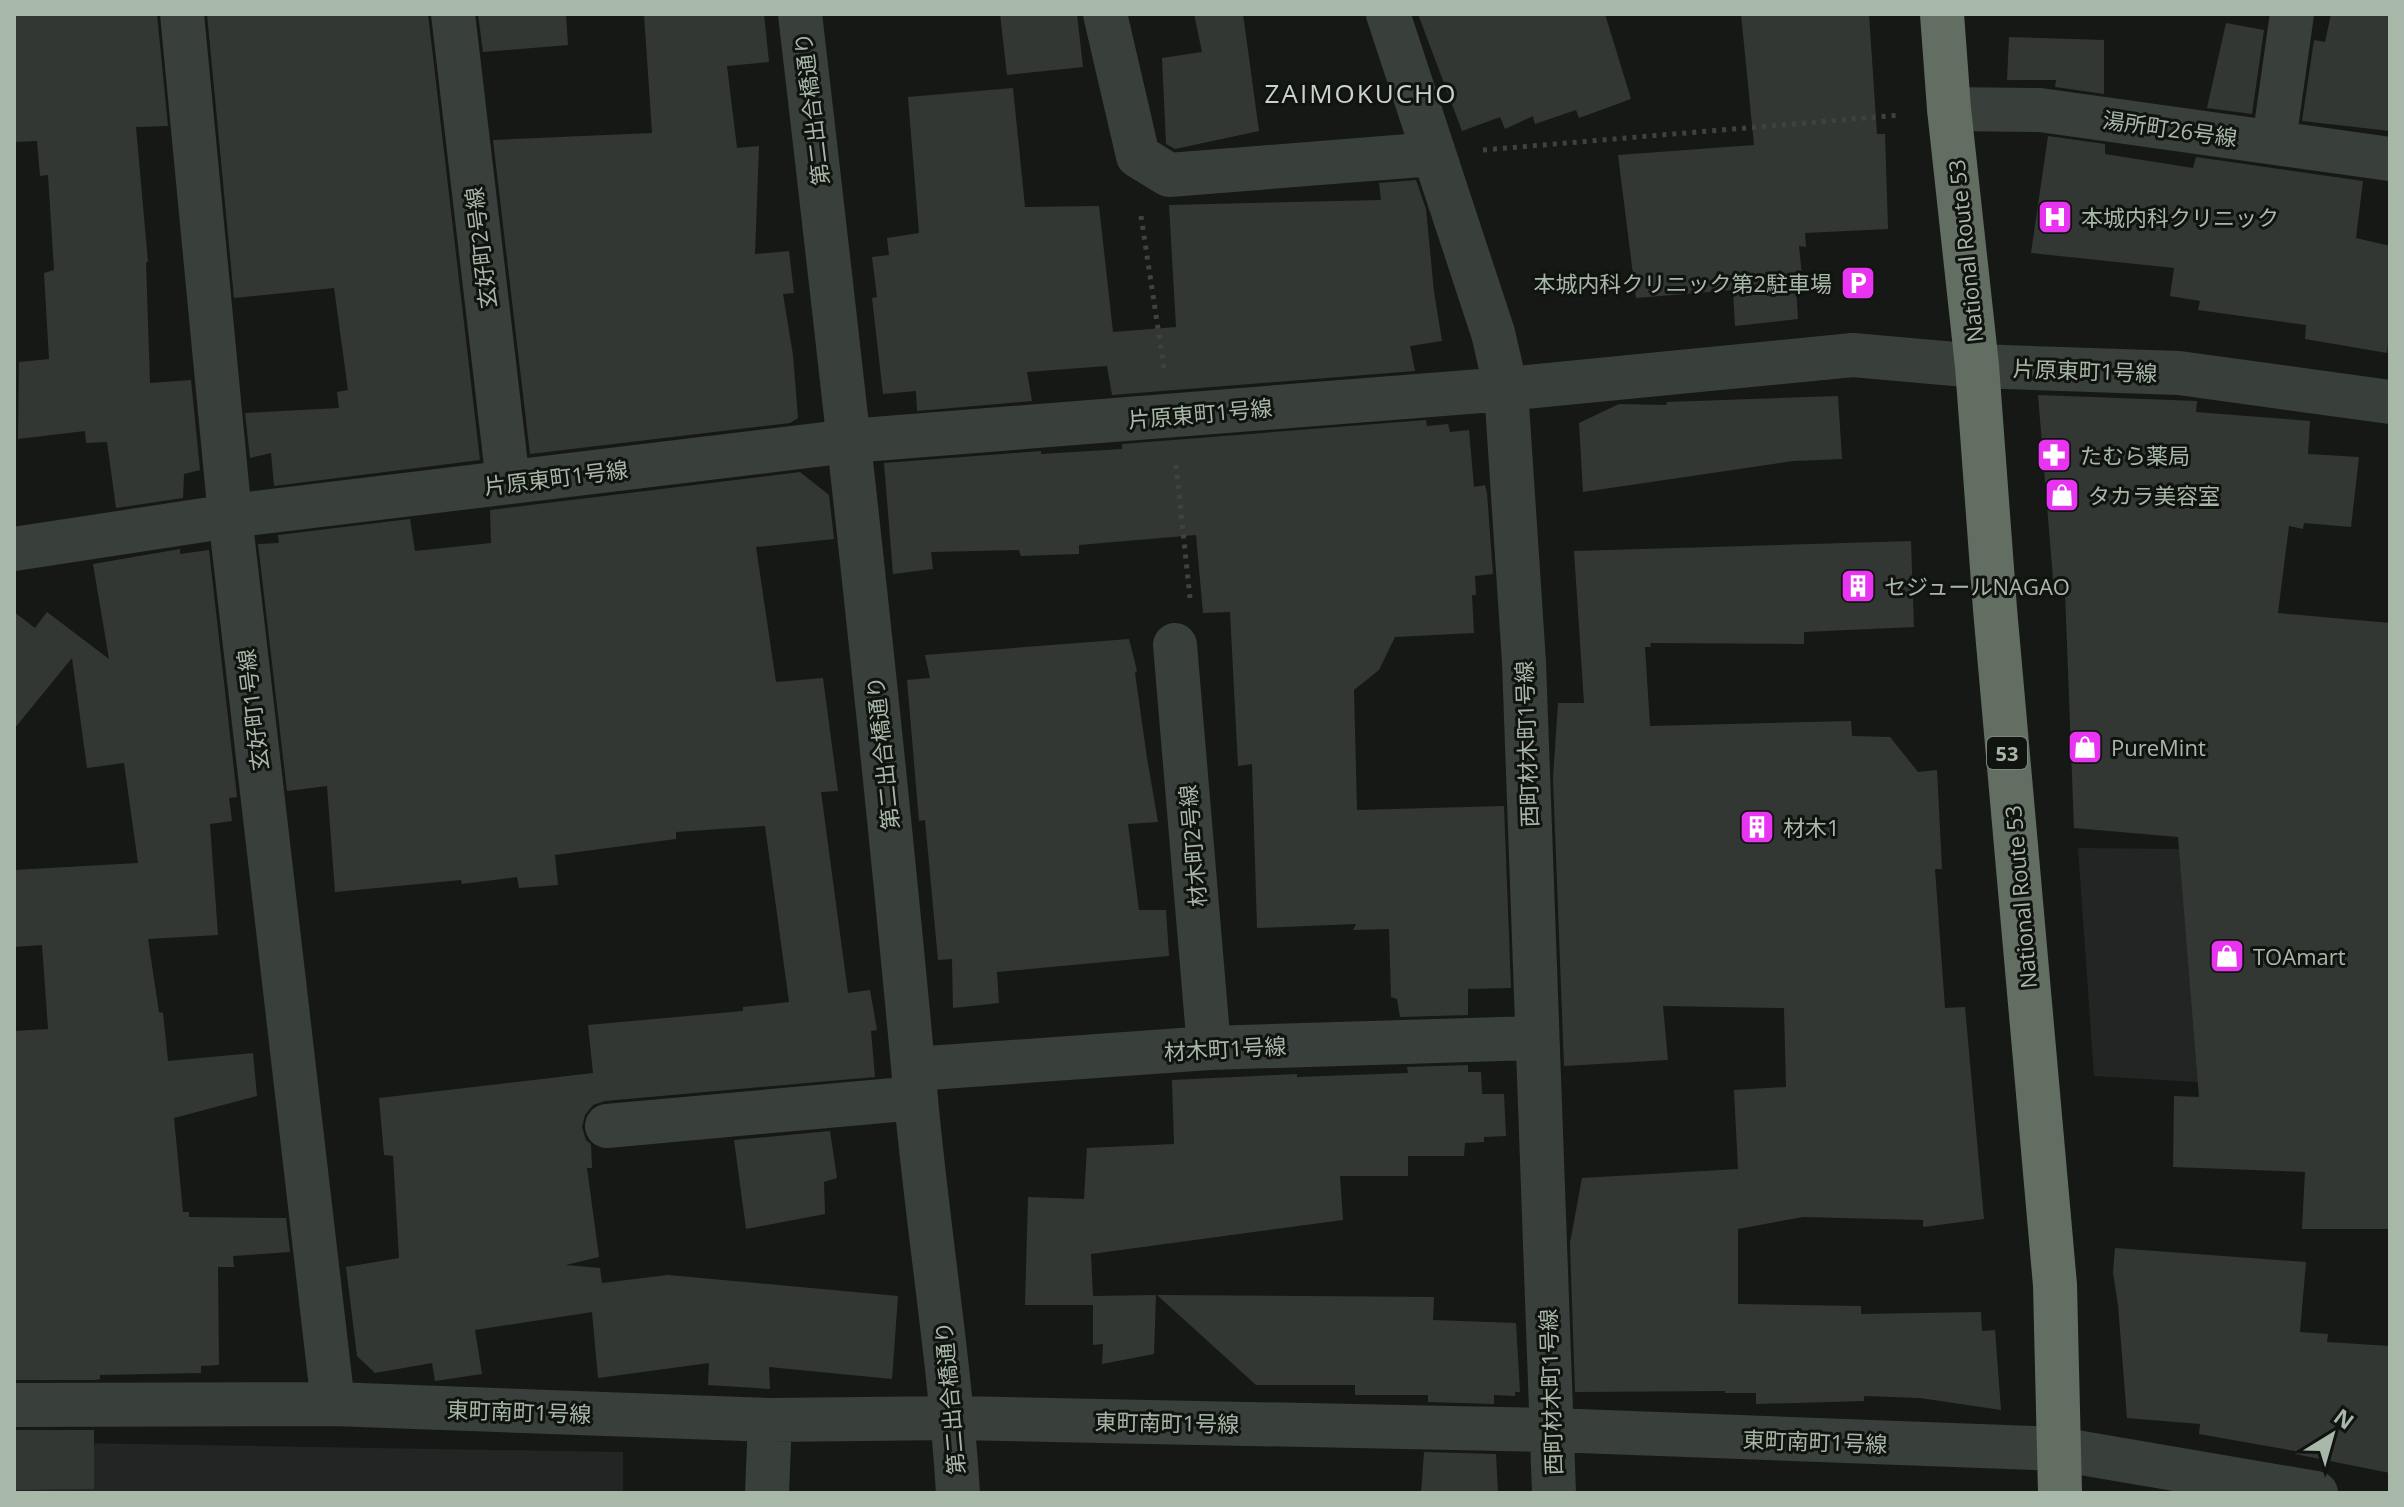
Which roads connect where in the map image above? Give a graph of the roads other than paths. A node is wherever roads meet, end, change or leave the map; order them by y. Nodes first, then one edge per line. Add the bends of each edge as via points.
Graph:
1 (182, 14) edge
2 (453, 14) edge
3 (800, 14) edge
4 (1105, 14) edge
5 (1388, 14) edge
6 (1942, 14) edge
7 (2292, 14) edge
8 (1949, 109) junction
9 (2274, 141) junction
10 (1433, 154) junction
11 (2390, 159) edge
12 (1977, 366) junction
13 (1506, 389) junction
14 (2390, 402) edge
15 (849, 441) junction
16 (508, 482) junction
17 (230, 516) junction
18 (14, 549) edge
19 (1175, 645) road end
20 (1536, 1038) junction
21 (1209, 1048) junction
22 (915, 1083) junction
23 (607, 1126) dead end
24 (333, 1404) junction
25 (14, 1405) edge
26 (954, 1418) junction
27 (770, 1420) junction
28 (1552, 1430) junction
29 (2058, 1449) junction
30 (2250, 1487) edge
31 (767, 1493) edge
32 (958, 1493) edge
33 (1554, 1493) edge
34 (2060, 1493) edge
35 (2316, 1493) edge

1 - 17 street, 玄好町1号線
2 - 16 street, 玄好町2号線
3 - 15 street, 第二出合橋通り
4 - 10 street via 1138,156 1169,175
5 - 10 street, 西町材木町1号線
6 - 8 highway, National Route 53 / 53
7 - 9 street
8 - 9 street, 湯所町26号線 via 2040,110
8 - 12 highway, National Route 53 / 53
9 - 11 street, 湯所町26号線
10 - 13 street, 西町材木町1号線 via 1493,333
12 - 13 street, 片原東町1号線 via 1853,355
12 - 14 street, 片原東町1号線 via 2179,373
12 - 29 highway, National Route 53 / 53 via 2055,1285
13 - 15 street, 片原東町1号線
13 - 20 street, 西町材木町1号線 via 1524,662
15 - 16 street, 片原東町1号線
15 - 22 street, 第二出合橋通り
16 - 17 street, 片原東町1号線
17 - 18 street, 片原東町1号線
17 - 24 street, 玄好町1号線
19 - 21 street, 材木町2号線
20 - 21 street, 材木町1号線
20 - 28 street, 西町材木町1号線
21 - 22 street, 材木町1号線
22 - 23 street, 材木町1号線
22 - 26 street, 第二出合橋通り
24 - 25 street, 東町南町1号線
24 - 27 street, 東町南町1号線
26 - 27 street, 東町南町1号線
26 - 28 street, 東町南町1号線
26 - 32 street, 第二出合橋通り
27 - 31 street
28 - 29 street, 東町南町1号線
28 - 33 street, 西町材木町1号線
29 - 30 street, 東町南町1号線
29 - 34 highway, National Route 53 / 53
30 - 35 street, 東町南町1号線

